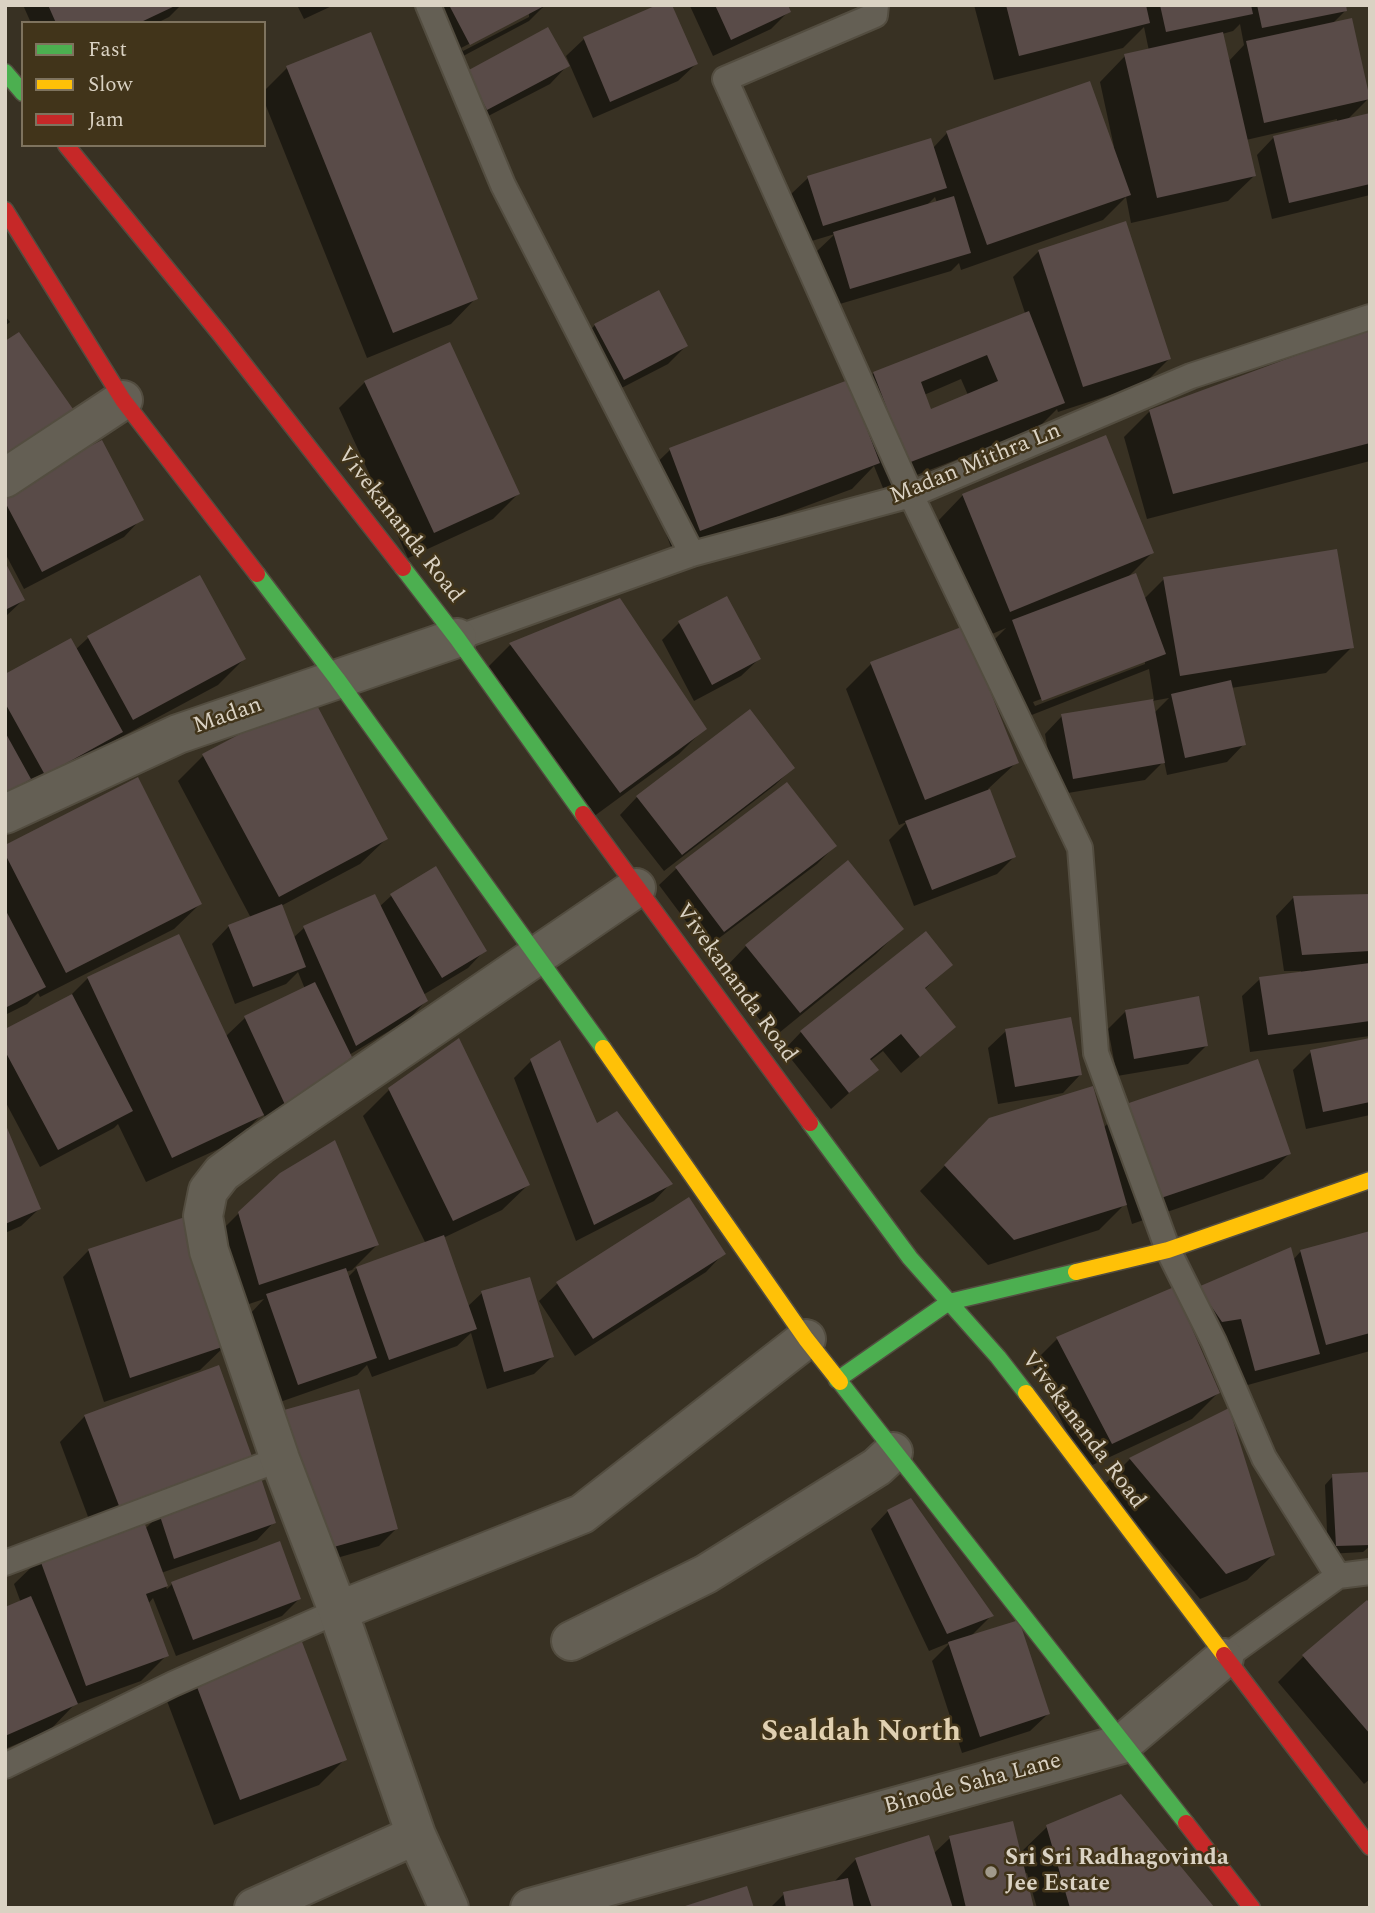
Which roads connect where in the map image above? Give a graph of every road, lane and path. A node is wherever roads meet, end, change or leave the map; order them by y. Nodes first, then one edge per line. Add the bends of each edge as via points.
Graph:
1 (428, 5) edge
2 (876, 5) edge
3 (5, 72) edge
4 (21, 91) edge
5 (68, 147) edge
6 (5, 210) edge
7 (1370, 317) edge
8 (123, 400) junction
9 (5, 478) edge
10 (911, 495) junction
11 (692, 554) junction
12 (457, 638) junction
13 (337, 680) junction
14 (5, 814) edge
15 (636, 888) junction
16 (538, 956) junction
17 (1370, 1180) edge
18 (1168, 1250) junction
19 (949, 1302) junction
20 (806, 1339) junction
21 (837, 1380) junction
22 (893, 1452) junction
23 (280, 1459) junction
24 (5, 1563) edge
25 (1370, 1572) edge
26 (1338, 1576) junction
27 (338, 1611) junction
28 (571, 1641) dead end
29 (1224, 1658) junction
30 (1122, 1744) junction
31 (5, 1766) edge
32 (416, 1835) junction
33 (1370, 1847) edge
34 (254, 1908) edge
35 (449, 1908) edge
36 (530, 1908) edge
37 (1252, 1908) edge

1 - 11 lane via 503,185
2 - 10 lane via 876,15 725,79
3 - 4 main road
5 - 12 main road, Vivekananda Road
6 - 8 main road
7 - 10 lane, Madan Mithra Ln via 1191,376
8 - 9 street
8 - 13 main road
10 - 11 lane, Madan Mithra Ln
10 - 18 lane via 1080,848 1096,1053
11 - 12 lane, Madan Mithra Ln
12 - 13 street, Madan
12 - 15 main road, Vivekananda Road
13 - 14 street, Madan via 178,734
13 - 16 main road
15 - 16 street
15 - 19 main road, Vivekananda Road via 909,1258
16 - 20 main road
16 - 23 street via 285,1126 222,1173 208,1191 202,1216 209,1251
17 - 18 main road
18 - 19 main road
18 - 26 lane via 1264,1458
19 - 21 main road
19 - 29 main road, Vivekananda Road via 998,1357
20 - 21 main road
20 - 27 street via 582,1514
21 - 22 main road
22 - 28 street via 877,1467 706,1574
22 - 30 main road
23 - 24 lane
23 - 27 street
25 - 26 lane, Binode Saha Lane
26 - 29 lane, Binode Saha Lane
27 - 31 lane
27 - 32 street
29 - 30 street, Binode Saha Lane
29 - 33 main road, Vivekananda Road
30 - 36 street, Binode Saha Lane
30 - 37 main road
32 - 34 street
32 - 35 street

